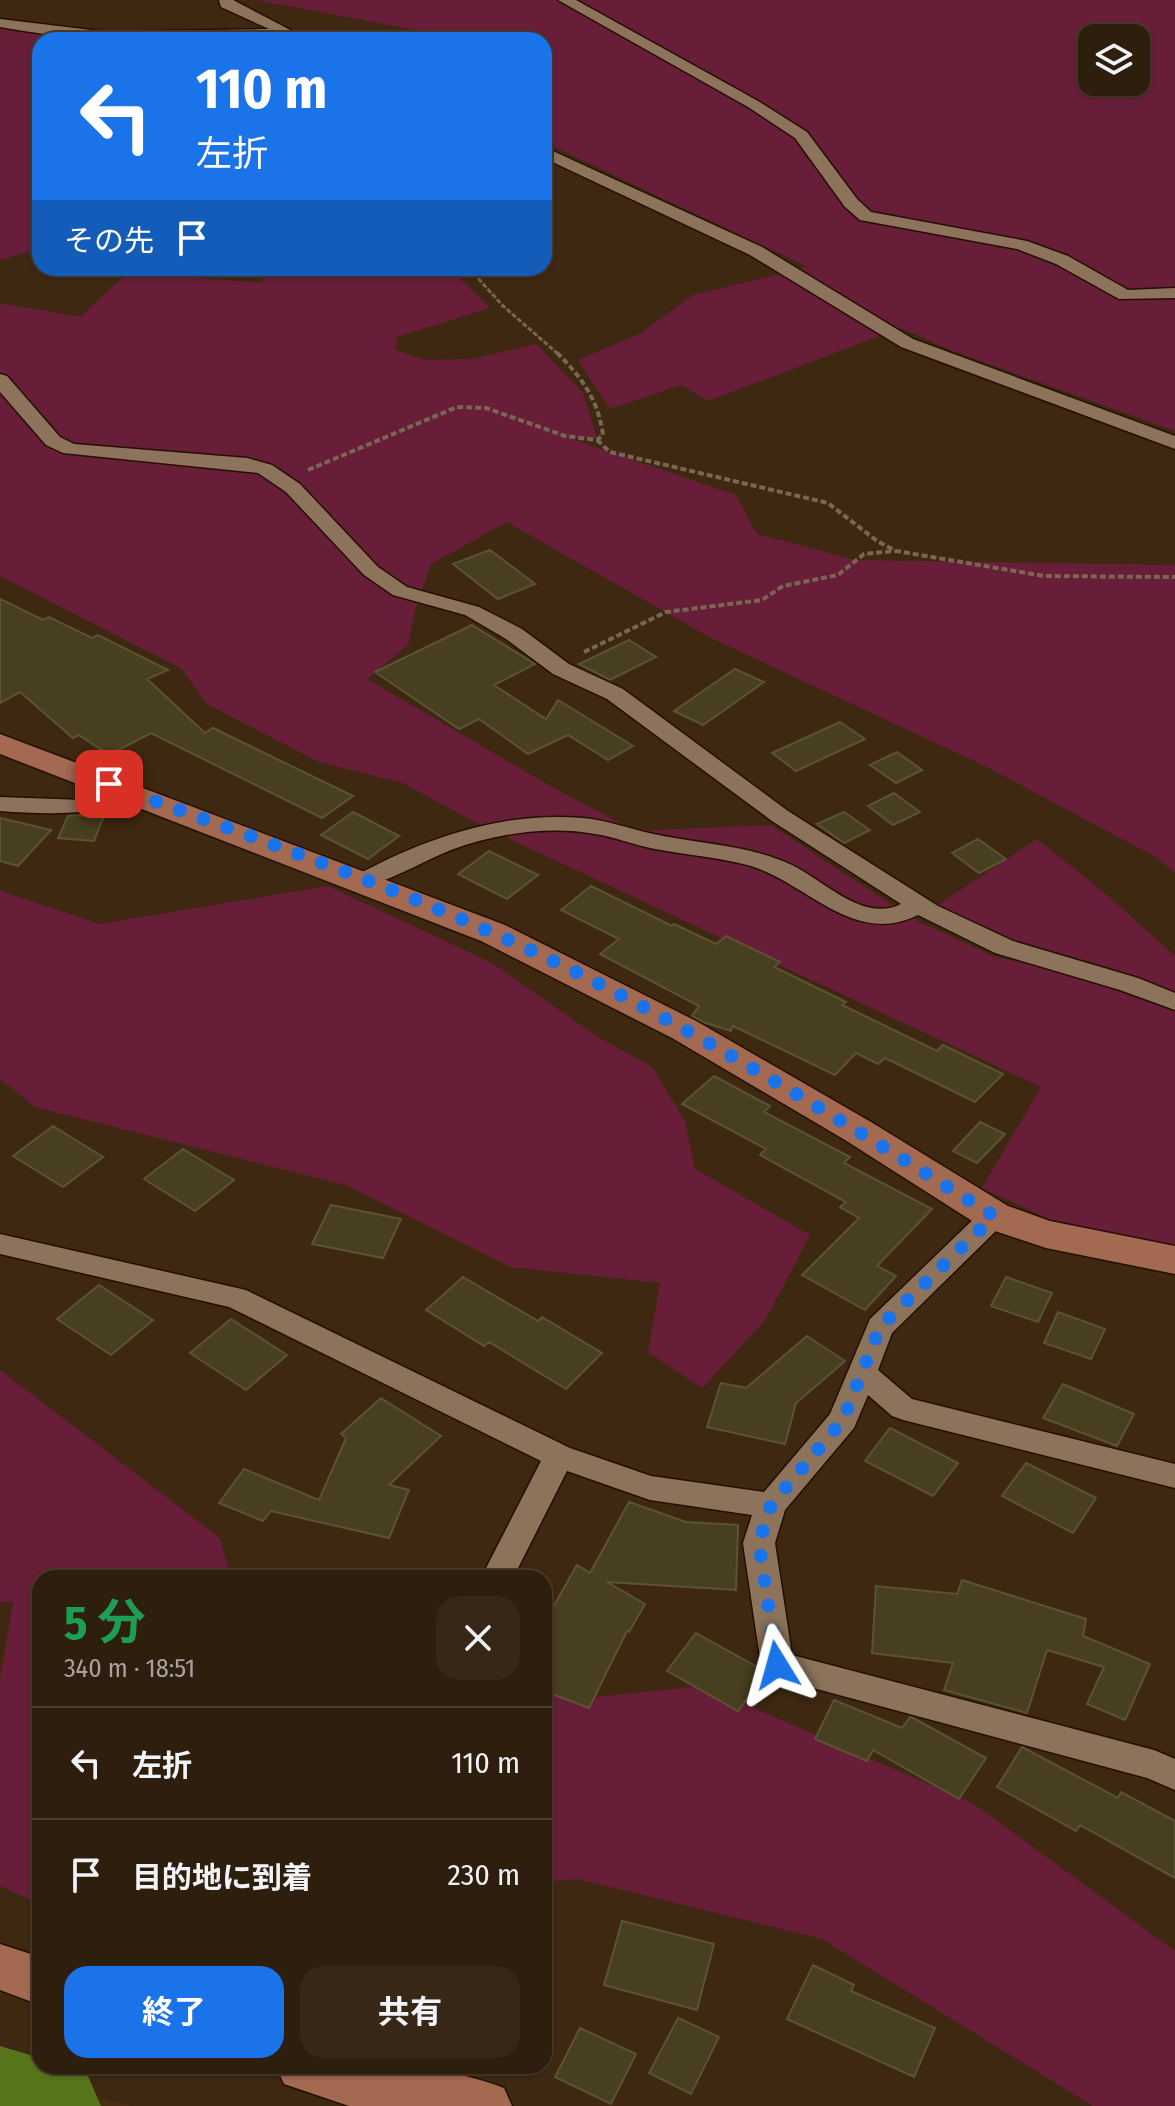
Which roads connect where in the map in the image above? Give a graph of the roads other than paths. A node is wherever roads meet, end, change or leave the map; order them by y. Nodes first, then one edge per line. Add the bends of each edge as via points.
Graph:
1 (226, 0) edge
2 (565, 0) edge
3 (0, 23) edge
4 (49, 32) edge
5 (285, 32) edge
6 (552, 156) edge
7 (1175, 293) edge
8 (0, 380) edge
9 (1175, 443) edge
10 (0, 743) edge
11 (136, 794) junction
12 (0, 804) edge
13 (364, 881) junction
14 (919, 905) junction
15 (1175, 1002) edge
16 (994, 1216) junction
17 (0, 1244) edge
18 (1175, 1260) edge
19 (862, 1373) junction
20 (559, 1456) junction
21 (1175, 1476) edge
22 (771, 1505) junction
23 (501, 1570) edge
24 (1175, 1775) edge
25 (0, 1967) edge
26 (32, 1978) edge
27 (327, 2074) edge
28 (486, 2106) edge

1 - 5 street
2 - 7 street via 801,135 866,216 1021,245 1062,260 1125,295
3 - 4 street
6 - 9 street via 756,251 907,343
8 - 14 street via 53,441 70,449 265,469 371,571 400,591 472,611 556,665 615,694 780,816
10 - 11 street
11 - 12 street via 101,807
11 - 13 street
13 - 14 street via 438,846 504,830 587,825 774,865 868,918 891,917
13 - 16 street via 493,933 685,1030
14 - 15 street via 1004,947
16 - 18 street via 1046,1234
16 - 19 street via 880,1327
17 - 20 street via 236,1298
19 - 21 street via 903,1408
19 - 22 street via 843,1420
20 - 22 street via 650,1488
20 - 23 street
22 - 24 street via 759,1543 777,1665 1154,1765
25 - 26 street
27 - 28 street via 368,2087

